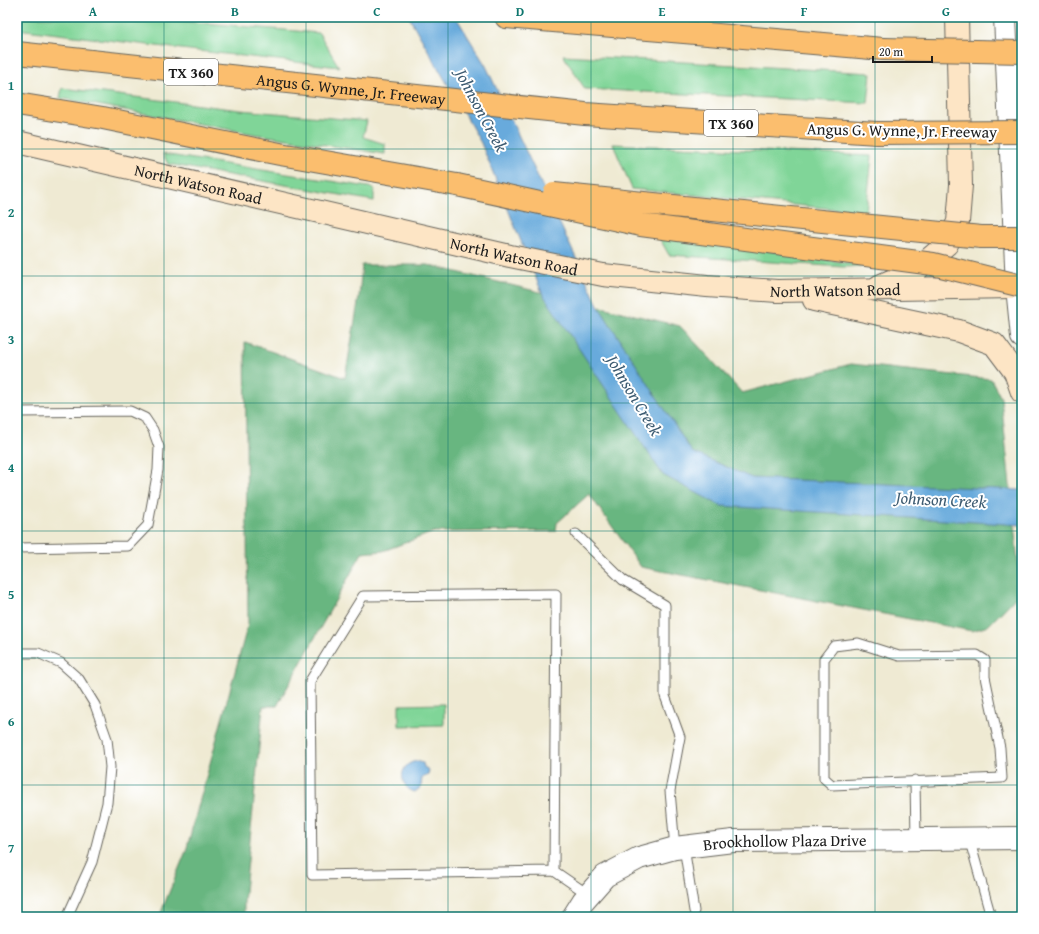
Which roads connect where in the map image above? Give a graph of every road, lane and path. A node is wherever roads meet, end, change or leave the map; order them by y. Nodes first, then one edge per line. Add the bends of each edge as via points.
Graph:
1 (547, 17) edge
2 (956, 17) edge
3 (1005, 17) edge
4 (515, 18) edge
5 (1022, 52) edge
6 (17, 53) edge
7 (17, 104) edge
8 (1022, 132) edge
9 (17, 142) edge
10 (457, 185) junction
11 (1022, 238) edge
12 (1020, 287) edge
13 (777, 291) junction
14 (867, 291) junction
15 (1022, 337) edge
16 (1022, 392) edge
17 (17, 412) edge
18 (576, 534) dead end
19 (17, 548) edge
20 (17, 653) edge
21 (915, 780) junction
22 (969, 838) junction
23 (1022, 838) edge
24 (916, 839) junction
25 (680, 847) junction
26 (554, 871) junction
27 (588, 895) junction
28 (694, 911) dead end
29 (67, 917) edge
30 (573, 917) edge
31 (991, 917) edge

1 - 4 highway
2 - 14 main road via 961,184 958,222 947,244 916,270
3 - 12 street
4 - 5 highway, bridge via 882,49
6 - 8 highway, Angus G. Wynne, Jr. Freeway / TX 360, bridge via 585,114 877,133
7 - 10 highway
9 - 13 main road, North Watson Road via 510,256 603,275
10 - 11 highway, bridge via 981,237
10 - 12 highway, bridge via 641,225 934,264
12 - 14 main road, North Watson Road
12 - 15 street
13 - 14 main road, North Watson Road
13 - 16 main road via 959,331 994,344 1015,372
17 - 19 lane via 130,412 145,418 159,447 158,470 148,525 128,546
18 - 25 lane via 623,580 665,605 665,696 680,737 670,791
20 - 29 lane via 38,653 61,663 79,679 95,705 107,739 110,767 107,803 92,862
21 - 21 lane via 832,785 824,778 824,659 834,646 858,644 899,656 977,655 985,660 985,677 1000,748 1002,778
21 - 24 lane
22 - 23 street, Brookhollow Plaza Drive
22 - 24 street, Brookhollow Plaza Drive
22 - 31 lane
24 - 25 street, Brookhollow Plaza Drive via 733,841
25 - 27 street, Brookhollow Plaza Drive via 639,858 610,873
25 - 28 lane
26 - 26 lane via 312,875 310,681 363,596 556,594
26 - 27 lane
27 - 30 street, Brookhollow Plaza Drive

